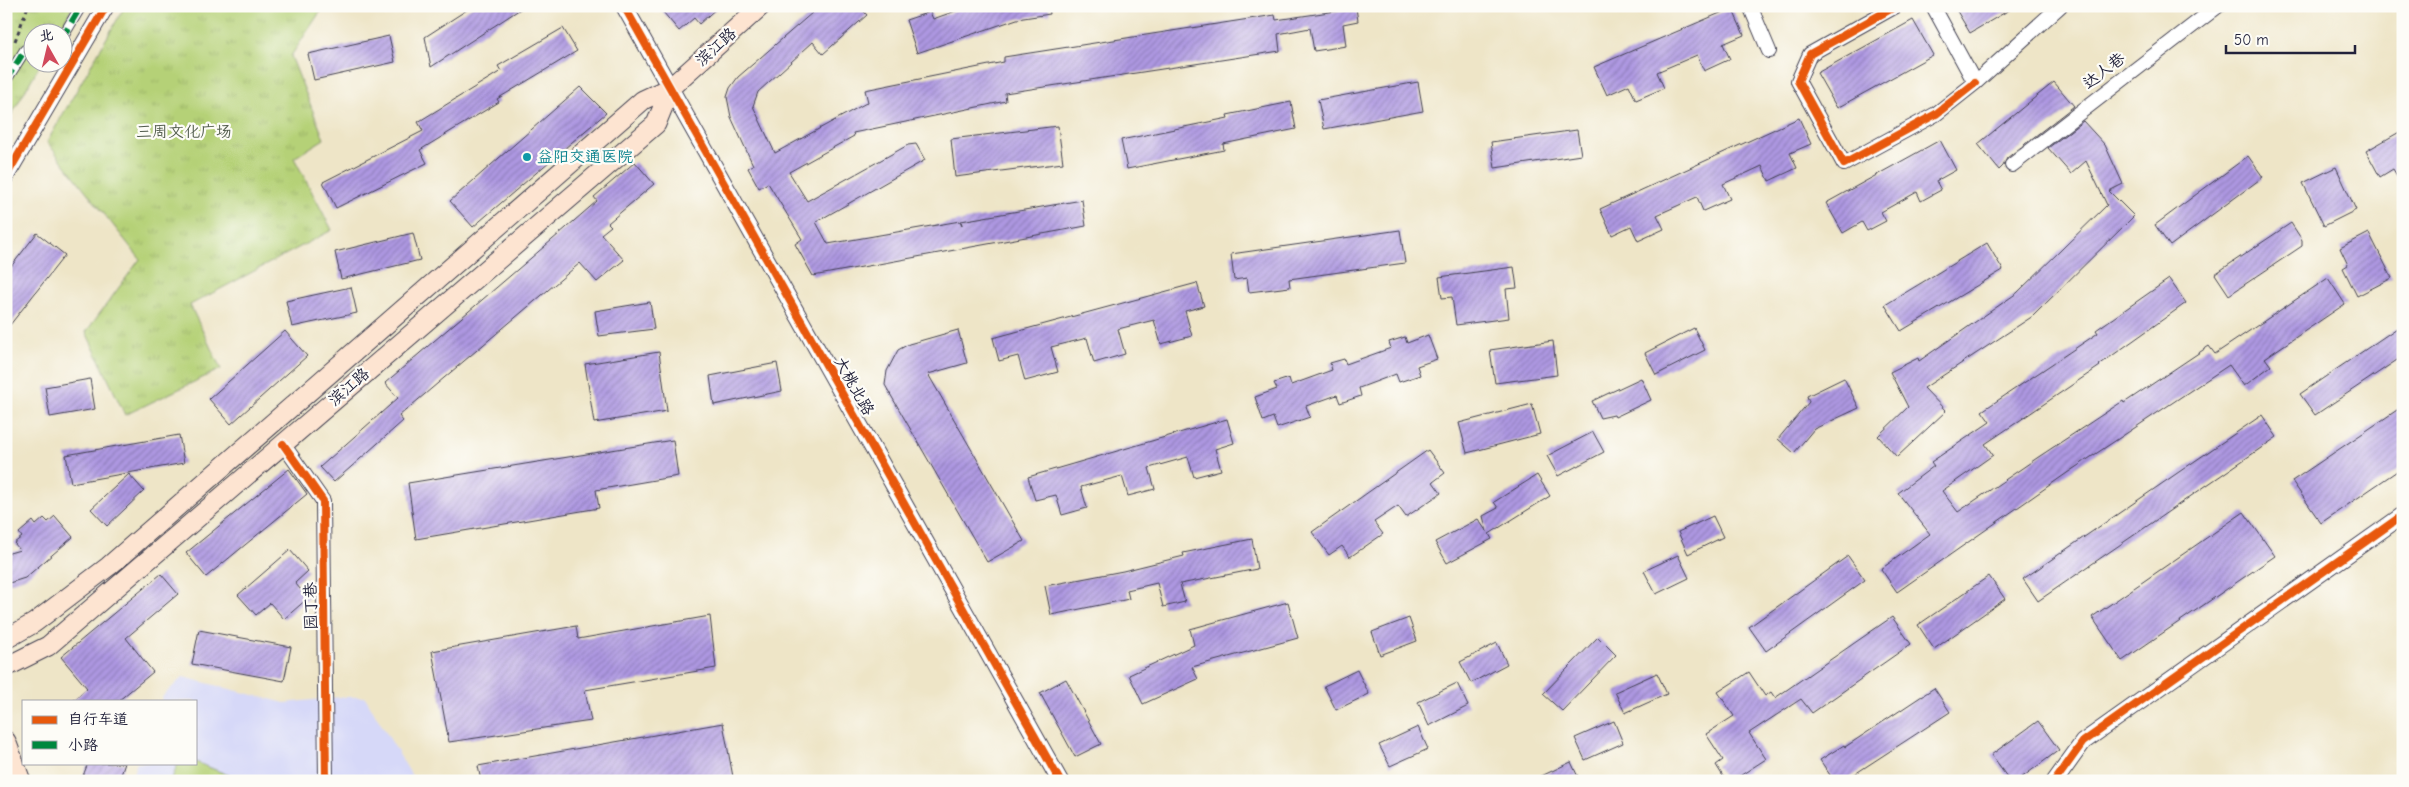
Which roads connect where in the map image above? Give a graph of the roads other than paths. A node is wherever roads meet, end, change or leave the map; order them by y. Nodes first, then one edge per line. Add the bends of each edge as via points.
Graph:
1 (81, 6) edge
2 (106, 6) edge
3 (624, 6) edge
4 (762, 6) edge
5 (1750, 6) edge
6 (1896, 6) edge
7 (1933, 6) edge
8 (2060, 6) edge
9 (2218, 6) edge
10 (72, 22) edge
11 (1769, 50) dead end
12 (22, 55) edge
13 (6, 80) edge
14 (1975, 83) junction
15 (671, 87) junction
16 (2012, 164) dead end
17 (6, 176) edge
18 (283, 444) junction
19 (2403, 515) edge
20 (6, 639) edge
21 (6, 667) edge
22 (6, 740) edge
23 (21, 781) edge
24 (326, 781) edge
25 (1060, 781) edge
26 (2055, 781) edge

1 - 10 street
2 - 17 street
3 - 15 street, 大桃北路
4 - 15 main road, 滨江路
5 - 11 street
6 - 14 street via 1810,54 1798,81 1844,164 1936,114
7 - 14 street
8 - 14 street
9 - 16 street, 达人巷
12 - 13 street
15 - 18 main road, 滨江路 via 656,124
15 - 20 main road, 滨江路 via 643,100 109,566 34,624
15 - 25 street, 大桃北路
18 - 21 main road, 滨江路 via 48,646
18 - 24 street, 园丁巷 via 323,502
19 - 26 street via 2082,742
22 - 23 main road

